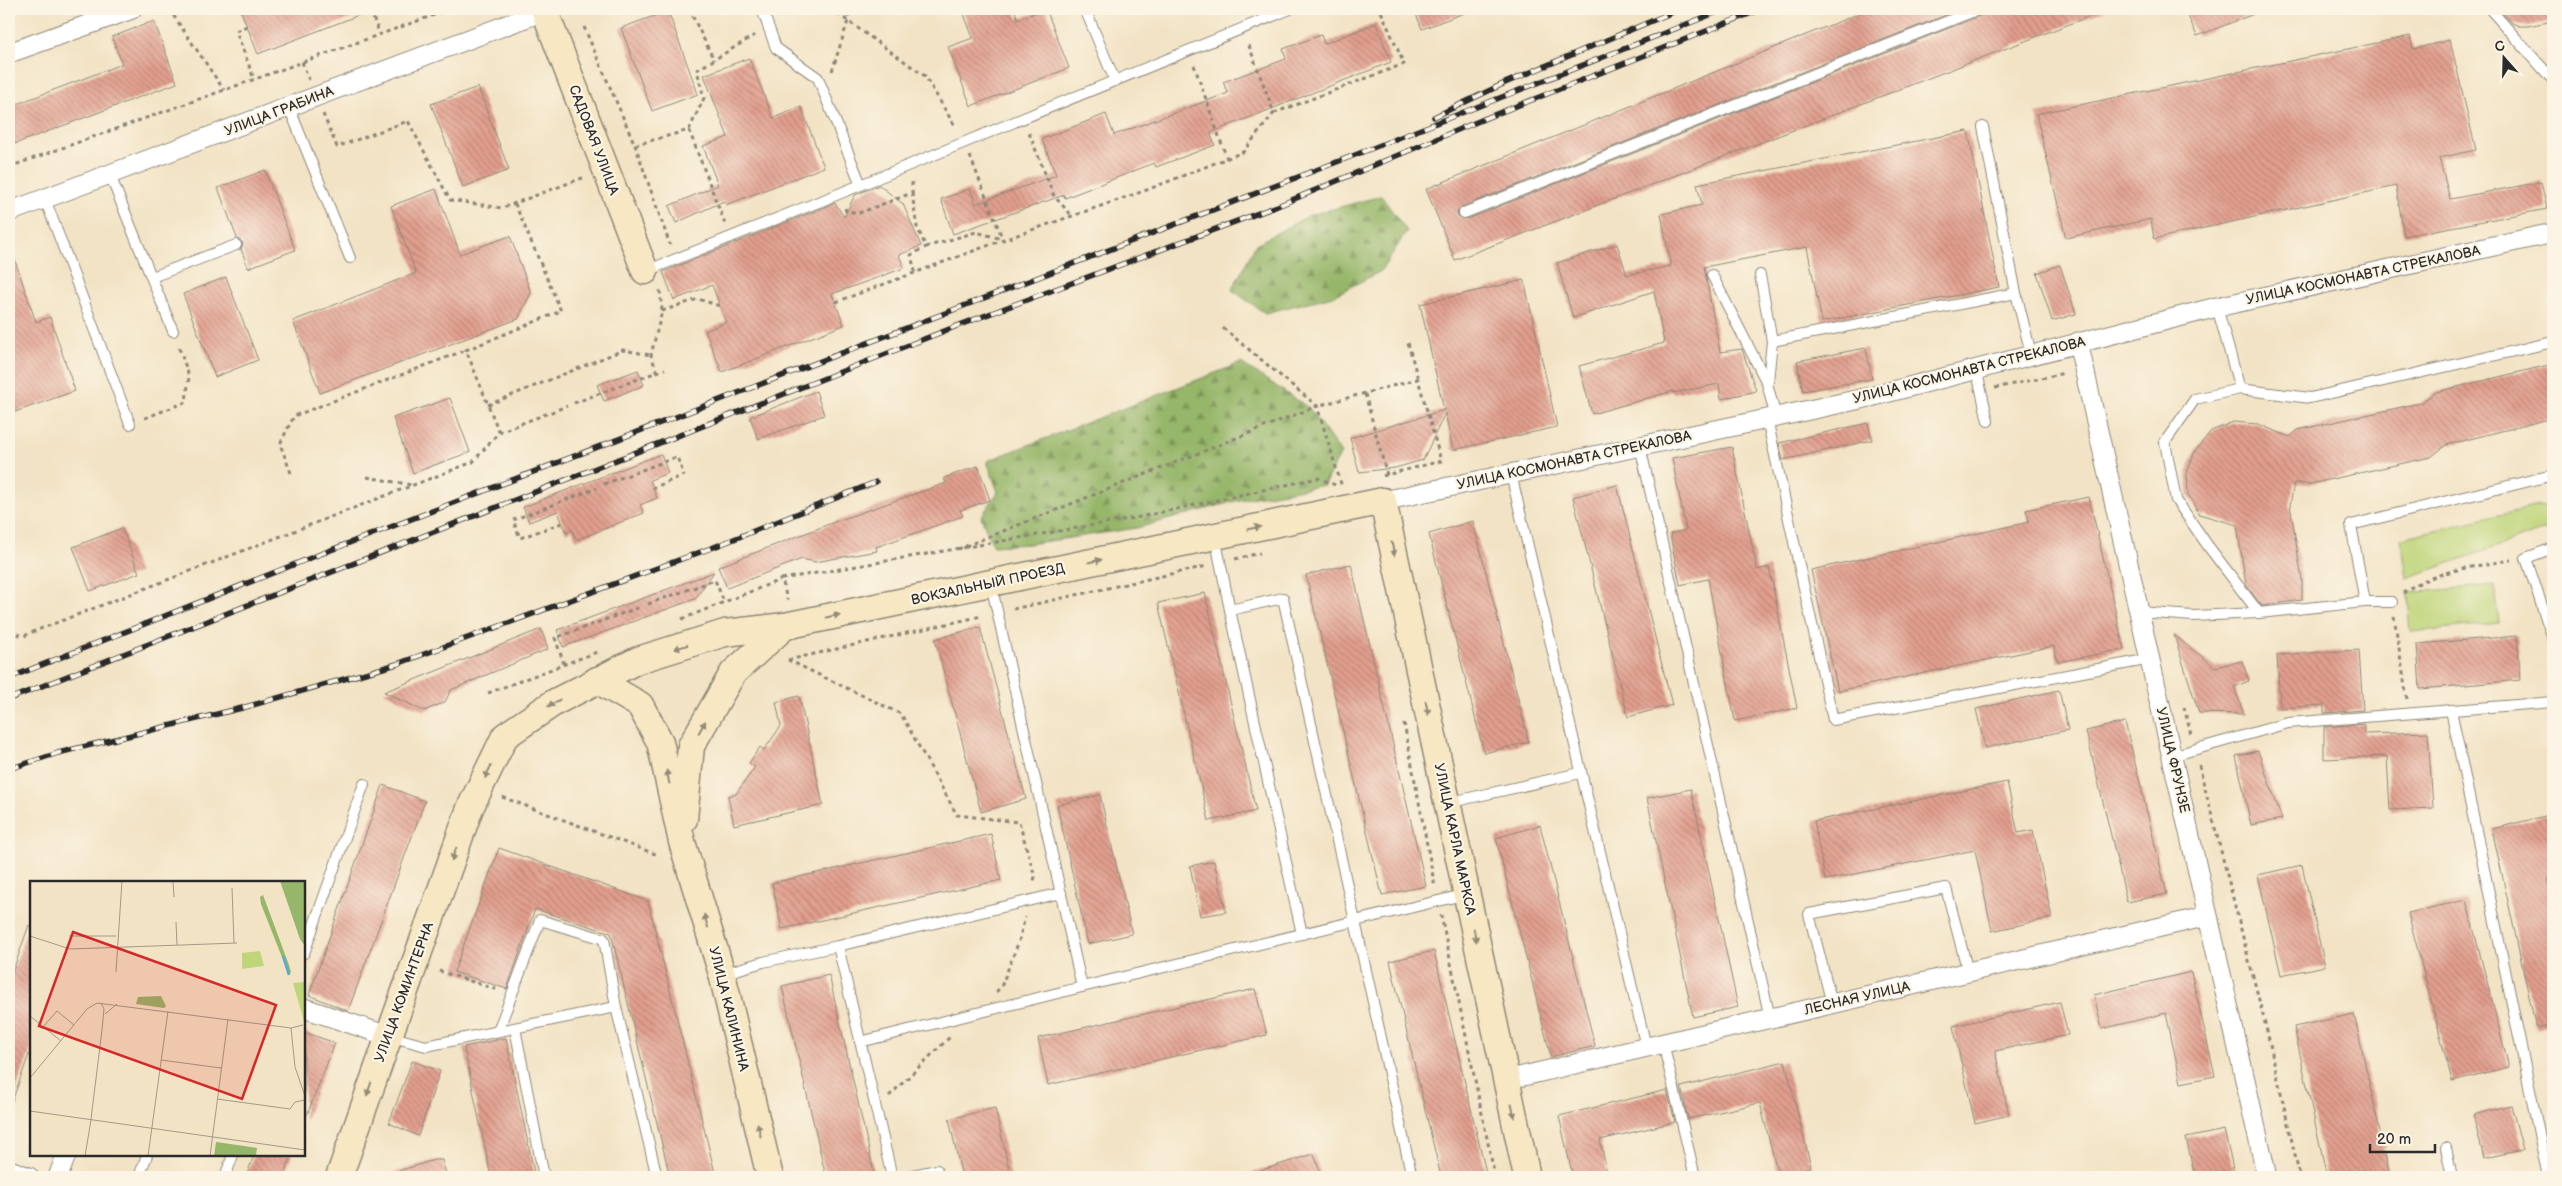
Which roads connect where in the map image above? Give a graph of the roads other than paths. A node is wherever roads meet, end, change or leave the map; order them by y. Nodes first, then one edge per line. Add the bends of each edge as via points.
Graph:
1 (132, 9) edge
2 (546, 9) edge
3 (762, 9) edge
4 (1085, 9) edge
5 (1290, 9) edge
6 (1979, 9) edge
7 (2490, 9) edge
8 (9, 53) edge
9 (2553, 80) edge
10 (1115, 81) junction
11 (289, 107) junction
12 (1983, 127) dead end
13 (110, 175) junction
14 (861, 184) junction
15 (45, 200) junction
16 (9, 212) edge
17 (1464, 213) dead end
18 (2553, 234) edge
19 (236, 245) dead end
20 (350, 258) dead end
21 (645, 271) joint
22 (1712, 275) dead end
23 (1760, 275) dead end
24 (152, 277) junction
25 (2016, 293) junction
26 (2217, 307) junction
27 (173, 331) road end
28 (1772, 341) junction
29 (2078, 342) junction
30 (2553, 342) edge
31 (2031, 354) junction
32 (1976, 368) junction
33 (1768, 383) junction
34 (2240, 389) junction
35 (1771, 418) junction
36 (1988, 421) dead end
37 (130, 424) road end
38 (1640, 446) junction
39 (1511, 474) junction
40 (2553, 475) edge
41 (1381, 489) junction
42 (1215, 537) junction
43 (2553, 548) edge
44 (990, 583) junction
45 (2365, 602) junction
46 (2392, 602) road end
47 (1230, 610) junction
48 (2139, 612) junction
49 (2259, 613) junction
50 (785, 626) junction
51 (725, 633) junction
52 (2553, 638) edge
53 (2150, 659) junction
54 (733, 673) junction
55 (598, 680) junction
56 (2553, 702) edge
57 (2451, 710) junction
58 (2172, 756) junction
59 (1580, 773) junction
60 (364, 784) dead end
61 (1447, 803) junction
62 (682, 842) junction
63 (1061, 893) junction
64 (1467, 894) junction
65 (2208, 916) junction
66 (1355, 921) junction
67 (1302, 934) junction
68 (838, 946) junction
69 (305, 950) edge
70 (1968, 972) junction
71 (722, 974) junction
72 (1082, 988) junction
73 (1832, 1004) junction
74 (616, 1007) junction
75 (305, 1008) edge
76 (1770, 1018) junction
77 (515, 1028) junction
78 (498, 1031) junction
79 (388, 1036) junction
80 (860, 1042) junction
81 (1655, 1045) junction
82 (1506, 1080) junction
83 (2446, 1148) dead end
84 (66, 1156) edge
85 (148, 1156) edge
86 (233, 1156) edge
87 (9, 1170) edge
88 (29, 1177) edge
89 (58, 1177) edge
90 (139, 1177) edge
91 (225, 1177) edge
92 (339, 1177) edge
93 (544, 1177) edge
94 (657, 1177) edge
95 (770, 1177) edge
96 (892, 1177) edge
97 (903, 1177) edge
98 (938, 1177) edge
99 (1412, 1177) edge
100 (1527, 1177) edge
101 (1695, 1177) edge
102 (2267, 1177) edge
103 (2452, 1177) edge
104 (2548, 1177) edge

1 - 8 street
2 - 11 street, УЛИЦА ГРАБИНА
2 - 21 street, САДОВАЯ УЛИЦА
3 - 14 lane via 776,48 818,78
4 - 10 lane
5 - 10 lane
6 - 17 lane
7 - 9 lane
10 - 14 lane
11 - 13 street, УЛИЦА ГРАБИНА
11 - 20 lane
12 - 25 lane
13 - 15 street, УЛИЦА ГРАБИНА
13 - 24 lane
14 - 21 lane
15 - 16 street, УЛИЦА ГРАБИНА
15 - 37 lane
18 - 26 street, УЛИЦА КОСМОНАВТА СТРЕКАЛОВА
19 - 24 lane
22 - 33 lane
23 - 28 lane
24 - 27 lane
25 - 28 lane
25 - 31 lane
26 - 29 street, УЛИЦА КОСМОНАВТА СТРЕКАЛОВА
26 - 34 lane
28 - 33 lane
29 - 31 street, УЛИЦА КОСМОНАВТА СТРЕКАЛОВА
29 - 48 street, УЛИЦА ФРУНЗЕ
30 - 34 lane via 2310,398
31 - 32 street, УЛИЦА КОСМОНАВТА СТРЕКАЛОВА
32 - 35 street, УЛИЦА КОСМОНАВТА СТРЕКАЛОВА
32 - 36 lane
33 - 35 lane
34 - 49 lane via 2195,399 2166,442 2176,500
35 - 38 street, УЛИЦА КОСМОНАВТА СТРЕКАЛОВА
35 - 53 lane via 1833,720
38 - 39 street, УЛИЦА КОСМОНАВТА СТРЕКАЛОВА
38 - 76 lane
39 - 41 street, УЛИЦА КОСМОНАВТА СТРЕКАЛОВА
39 - 59 lane
40 - 45 lane via 2351,525
42 -> 41 street, ВОКЗАЛЬНЫЙ ПРОЕЗД
41 -> 61 street, УЛИЦА КАРЛА МАРКСА
44 -> 42 street, ВОКЗАЛЬНЫЙ ПРОЕЗД
42 - 47 lane
43 - 52 lane via 2526,558
50 -> 44 street, ВОКЗАЛЬНЫЙ ПРОЕЗД
44 - 63 lane
45 - 46 lane
45 - 49 lane
47 - 66 lane via 1283,598
47 - 67 lane
48 - 49 lane via 2193,616
48 - 53 street, УЛИЦА ФРУНЗЕ
50 - 51 street, ВОКЗАЛЬНЫЙ ПРОЕЗД
50 - 54 street
51 - 54 street
51 -> 55 street, ВОКЗАЛЬНЫЙ ПРОЕЗД via 638,660
53 - 58 street, УЛИЦА ФРУНЗЕ
62 -> 54 street via 691,746
62 -> 55 street, УЛИЦА КАЛИНИНА via 660,742 640,705
55 -> 79 street, УЛИЦА КОМИНТЕРНА via 555,702 505,736 470,808
56 - 57 lane
57 - 58 lane via 2288,723
57 - 104 lane
58 - 65 street, УЛИЦА ФРУНЗЕ
59 - 61 lane
59 - 81 lane
60 - 69 lane
61 - 64 street, УЛИЦА КАРЛА МАРКСА
71 -> 62 street, УЛИЦА КАЛИНИНА
63 - 68 lane
63 - 72 lane
64 - 66 lane
64 -> 82 street, УЛИЦА КАРЛА МАРКСА
65 - 70 street, ЛЕСНАЯ УЛИЦА
65 - 102 street, УЛИЦА ФРУНЗЕ
66 - 67 lane
66 - 99 lane
67 - 72 lane
68 - 71 lane
68 - 80 lane
70 - 73 street, ЛЕСНАЯ УЛИЦА
70 - 73 lane via 1946,888 1809,914
95 -> 71 street, УЛИЦА КАЛИНИНА
72 - 80 lane
73 - 76 street, ЛЕСНАЯ УЛИЦА
74 - 77 lane
74 - 78 lane via 604,939 540,920
74 - 94 lane
75 - 79 street
76 - 81 street, ЛЕСНАЯ УЛИЦА
77 - 78 lane
77 - 93 lane
78 - 79 lane via 426,1046
79 -> 92 street, УЛИЦА КОМИНТЕРНА
80 - 96 lane
81 - 82 street, ЛЕСНАЯ УЛИЦА
81 - 101 lane
82 -> 100 street, УЛИЦА КАРЛА МАРКСА
83 - 103 lane
84 - 89 street
85 - 90 lane
86 - 91 lane
87 - 88 street
97 - 98 lane via 937,1170

